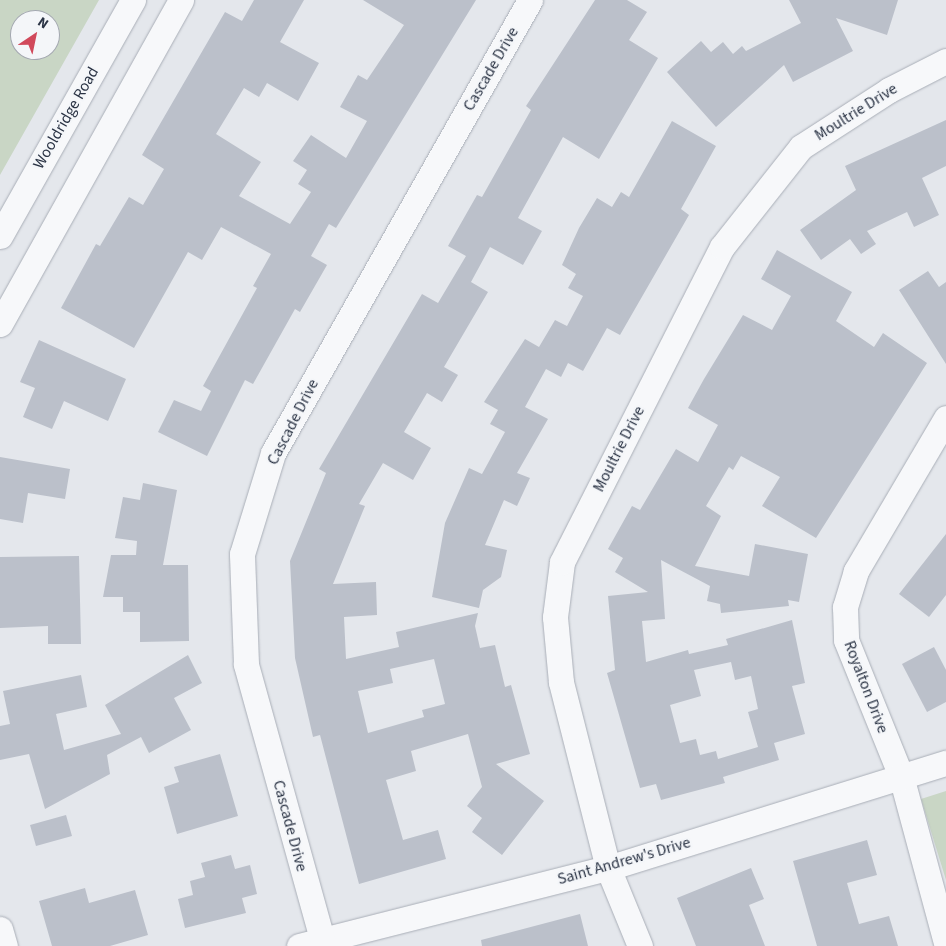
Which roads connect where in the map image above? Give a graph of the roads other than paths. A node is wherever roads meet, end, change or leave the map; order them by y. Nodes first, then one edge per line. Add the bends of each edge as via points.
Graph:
1 (133, 0) edge
2 (181, 0) edge
3 (530, 0) edge
4 (946, 61) edge
5 (39, 165) junction
6 (75, 186) junction
7 (0, 236) edge
8 (0, 324) edge
9 (946, 418) edge
10 (946, 763) edge
11 (901, 776) junction
12 (608, 868) junction
13 (0, 929) edge
14 (946, 943) edge
15 (315, 944) edge
16 (5, 946) edge
17 (640, 946) edge

1 - 5 street, Wooldridge Road
2 - 6 street
3 - 15 street, Cascade Drive via 273,453 242,554 246,664
4 - 12 street, Moultrie Drive via 889,90 801,147 722,247 562,562 555,617 562,682
5 - 6 street
5 - 7 street, Wooldridge Road
6 - 8 street
9 - 11 street, Royalton Drive via 856,570 845,607 846,640
10 - 11 street, Saint Andrew's Drive
11 - 12 street, Saint Andrew's Drive
11 - 14 street, Royalton Drive
12 - 15 street, Saint Andrew's Drive
12 - 17 street, Moultrie Drive
13 - 16 street

